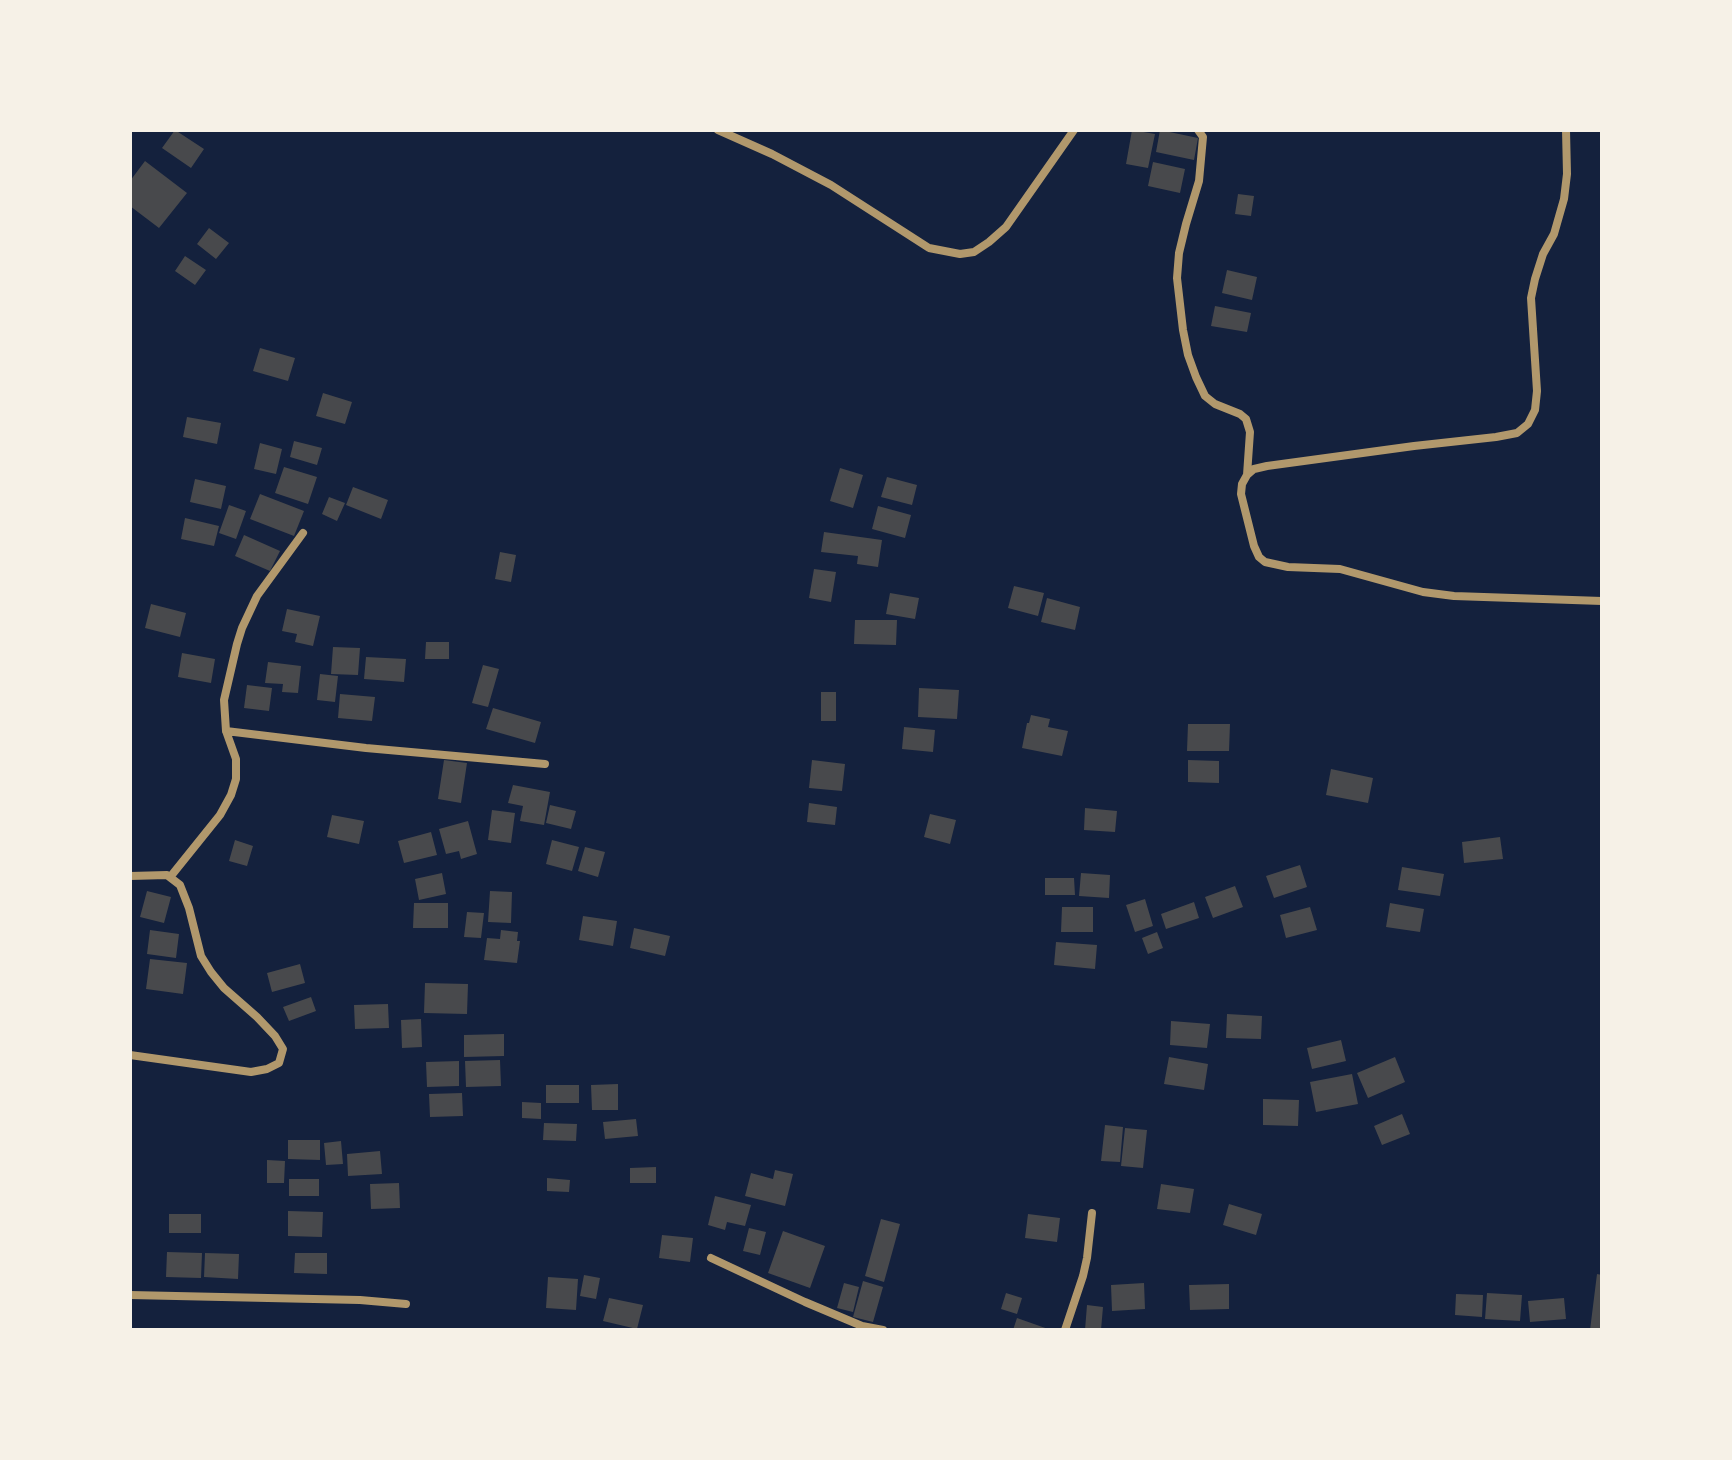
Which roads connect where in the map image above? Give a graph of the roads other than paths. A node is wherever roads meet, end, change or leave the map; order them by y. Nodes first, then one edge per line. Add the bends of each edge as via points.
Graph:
1 (718, 130) edge
2 (1074, 130) edge
3 (1566, 130) edge
4 (1201, 131) edge
5 (1247, 475) junction
6 (303, 533) dead end
7 (1602, 601) edge
8 (226, 731) junction
9 (545, 764) dead end
10 (130, 876) edge
11 (171, 876) junction
12 (130, 1055) edge
13 (1092, 1213) dead end
14 (711, 1258) dead end
15 (130, 1295) edge
16 (406, 1304) dead end
17 (860, 1328) edge
18 (883, 1330) edge
19 (1065, 1330) edge

1 - 2 street via 831,185 929,248 960,254 974,252 1006,227
3 - 5 street via 1564,199 1531,298 1537,391 1528,424 1517,433 1496,437 1267,466
4 - 5 street via 1199,181 1179,253 1179,299 1188,355 1205,396 1246,419
5 - 7 street via 1242,484 1244,510 1254,546 1265,562 1340,569 1454,596
6 - 8 street via 257,596 242,628 224,700
8 - 9 street
8 - 11 street via 236,759 231,795
10 - 11 street
11 - 12 street via 183,891 201,956 224,988 275,1036 283,1056 274,1066 251,1072
13 - 19 street via 1083,1276
14 - 17 street
15 - 16 street
17 - 18 street

